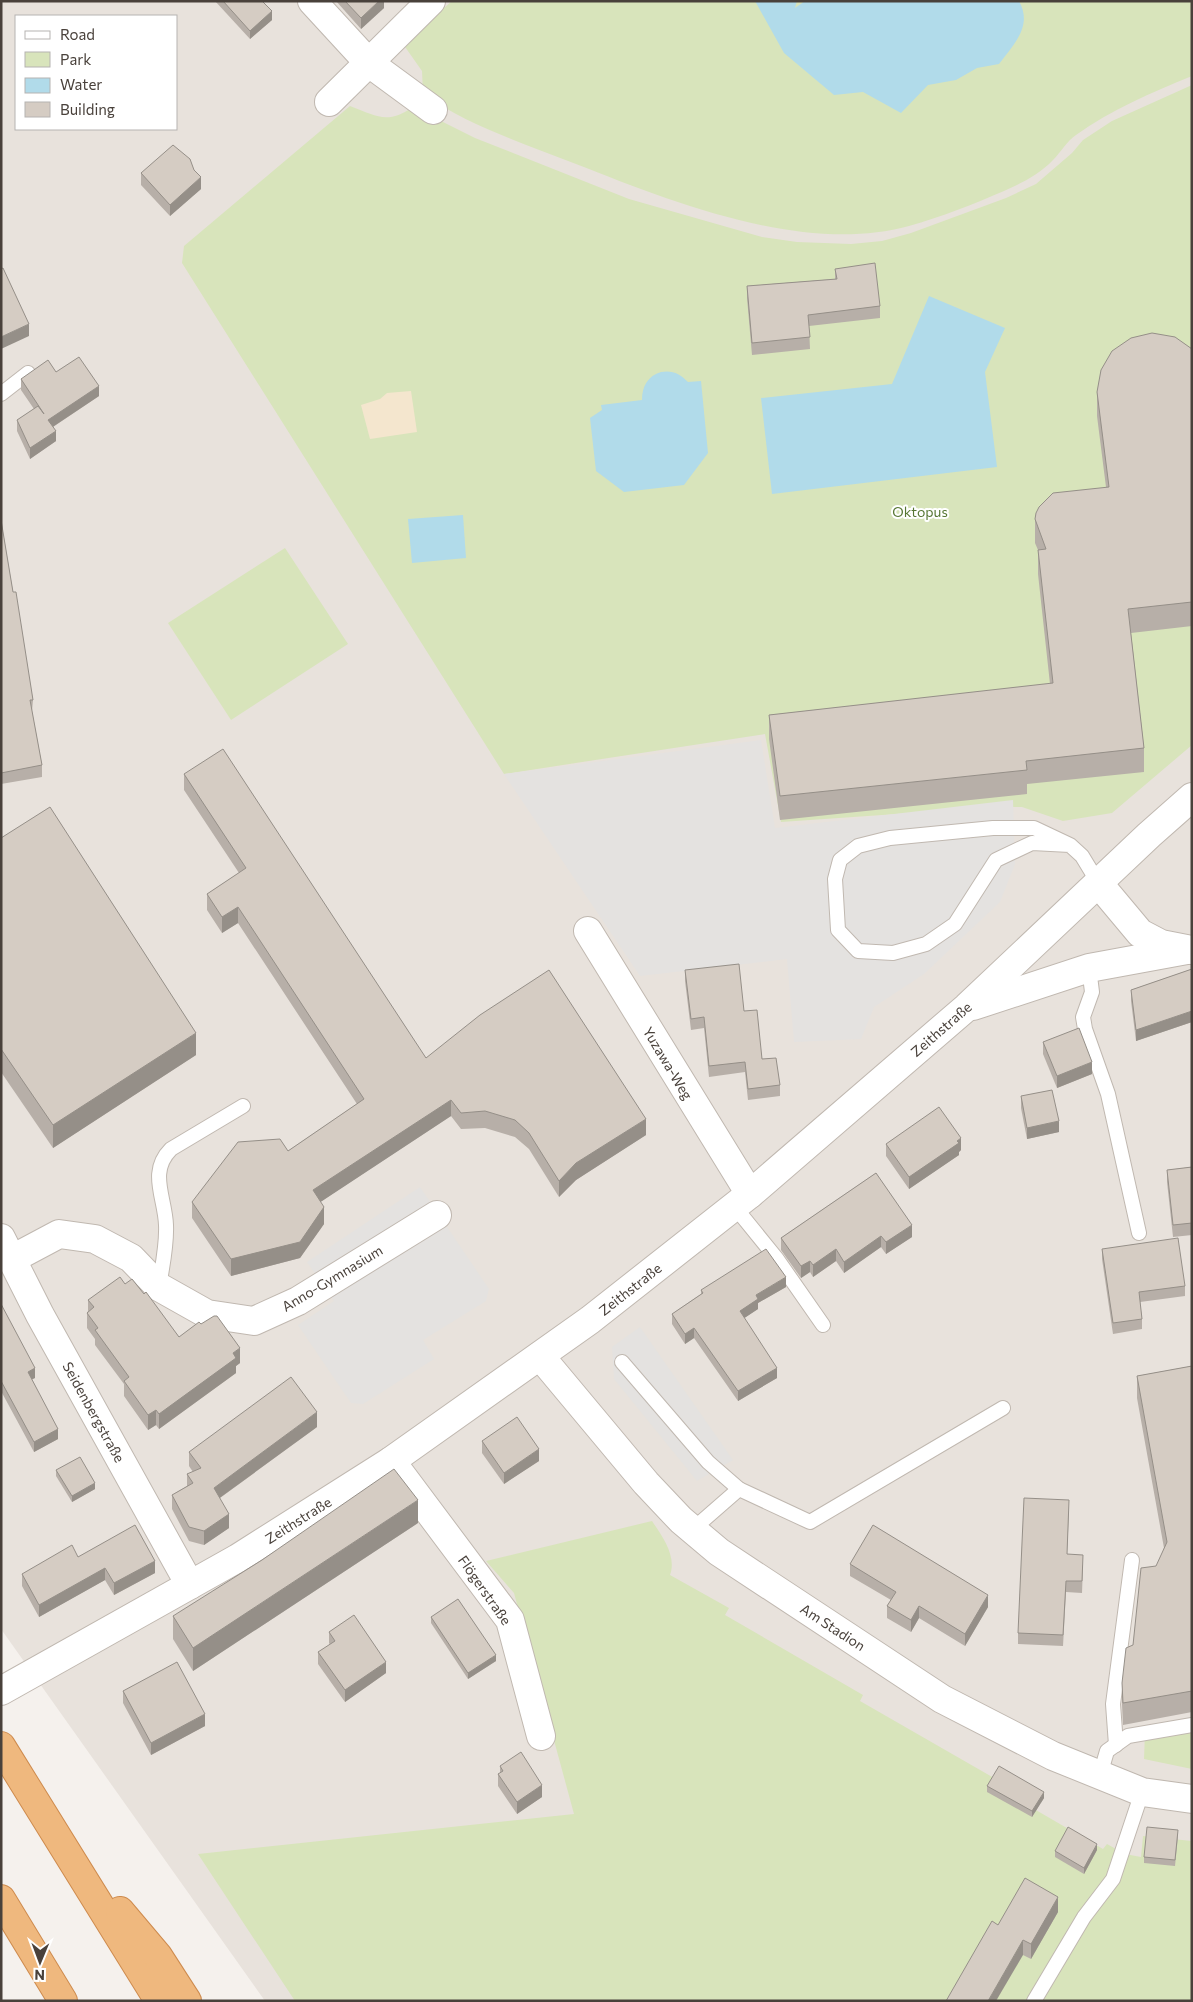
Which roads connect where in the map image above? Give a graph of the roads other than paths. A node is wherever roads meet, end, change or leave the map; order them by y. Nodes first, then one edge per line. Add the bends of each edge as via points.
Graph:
1 (312, 1) edge
2 (430, 1) edge
3 (369, 63) junction
4 (329, 102) dead end
5 (432, 110) dead end
6 (28, 373) edge
7 (1, 394) edge
8 (1192, 796) edge
9 (1070, 845) junction
10 (1099, 884) junction
11 (588, 931) dead end
12 (1189, 950) edge
13 (1089, 968) junction
14 (967, 1008) junction
15 (243, 1106) dead end
16 (742, 1200) junction
17 (437, 1215) dead end
18 (1139, 1234) dead end
19 (7, 1248) edge
20 (159, 1287) junction
21 (823, 1325) dead end
22 (540, 1356) junction
23 (622, 1362) dead end
24 (1003, 1408) dead end
25 (391, 1461) junction
26 (739, 1489) junction
27 (692, 1530) junction
28 (1132, 1560) dead end
29 (190, 1585) junction
30 (1, 1691) edge
31 (1192, 1725) edge
32 (541, 1736) dead end
33 (1116, 1745) junction
34 (1, 1746) edge
35 (1100, 1775) junction
36 (1142, 1792) junction
37 (1192, 1799) edge
38 (67, 1849) junction
39 (1, 1899) edge
40 (63, 2001) edge
41 (159, 2001) edge
42 (187, 2001) edge
43 (1034, 2001) edge

1 - 3 street
2 - 3 street
3 - 4 street
3 - 5 street
6 - 7 lane
8 - 10 street, Zeithstraße
9 - 9 lane via 1034,828 994,828 890,838 858,846 840,860 834,880 838,930 858,951 893,953 926,944 955,924 996,860 1032,843
9 - 10 lane via 1082,856
10 - 12 street via 1140,933 1161,944
10 - 14 street, Zeithstraße
11 - 16 street, Yuzawa-Weg
12 - 13 street
13 - 14 street
13 - 18 lane via 1092,992 1084,1016 1086,1028 1108,1094
14 - 16 street, Zeithstraße
15 - 20 lane via 171,1149 161,1159 158,1174 166,1226
16 - 21 lane via 777,1259
16 - 22 street, Zeithstraße
17 - 20 street, Anno-Gymnasium via 291,1305 254,1321 207,1314
19 - 20 street, Anno-Gymnasium via 60,1234 95,1239 131,1258
19 - 29 street, Seidenbergstraße via 40,1315
22 - 25 street, Zeithstraße
22 - 27 street, Am Stadion via 646,1483
23 - 26 lane via 708,1462
24 - 26 lane via 810,1522
25 - 29 street, Zeithstraße
25 - 32 street, Flögerstraße via 510,1620
26 - 27 lane
27 - 35 street, Am Stadion via 719,1552 942,1699 1053,1756
28 - 33 lane via 1112,1704
29 - 30 street, Zeithstraße
31 - 33 lane via 1128,1736
33 - 35 lane via 1107,1751
34 - 38 highway
35 - 36 street, Am Stadion
36 - 37 street, Am Stadion
36 - 43 lane via 1113,1879 1084,1916
38 - 41 highway
38 - 42 highway via 158,1956
39 - 40 highway

